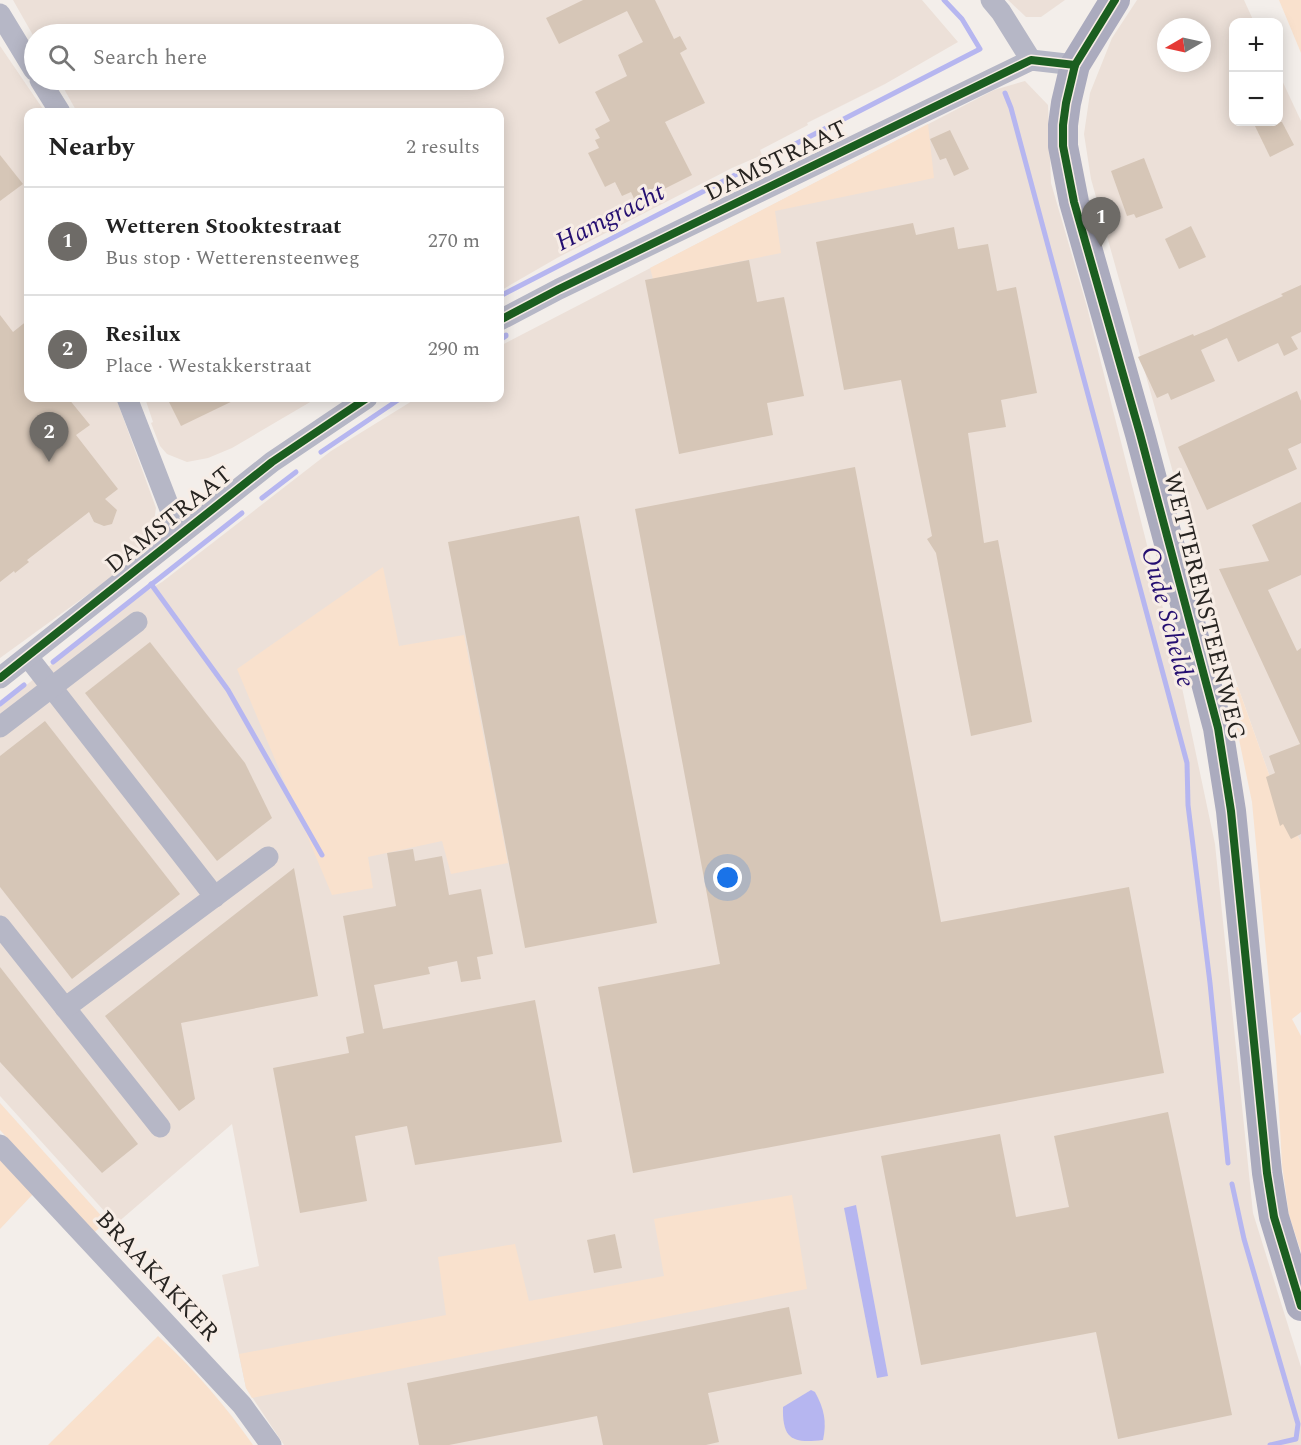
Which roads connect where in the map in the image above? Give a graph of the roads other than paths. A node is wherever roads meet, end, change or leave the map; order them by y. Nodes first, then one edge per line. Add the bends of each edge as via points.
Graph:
1 (991, 0) edge
2 (1115, 0) edge
3 (0, 14) edge
4 (24, 54) edge
5 (1031, 60) junction
6 (1075, 65) junction
7 (46, 90) edge
8 (58, 108) edge
9 (504, 318) edge
10 (129, 402) edge
11 (361, 402) edge
12 (180, 535) junction
13 (137, 622) dead end
14 (28, 657) junction
15 (0, 678) edge
16 (51, 687) junction
17 (0, 728) edge
18 (268, 857) dead end
19 (215, 897) junction
20 (0, 926) edge
21 (65, 1008) junction
22 (160, 1127) dead end
23 (0, 1145) edge
24 (1301, 1306) edge
25 (271, 1445) edge

1 - 5 street
2 - 6 street, WETTERENSTEENWEG
3 - 4 street
5 - 6 street
5 - 9 street, DAMSTRAAT
6 - 24 street, WETTERENSTEENWEG via 1063,125 1067,172 1218,728 1231,810 1267,1173 1274,1217
7 - 8 street
10 - 12 street
11 - 12 street, DAMSTRAAT via 272,462
12 - 14 street, DAMSTRAAT
13 - 16 street
14 - 15 street, DAMSTRAAT
14 - 16 street
16 - 17 street
16 - 19 street
18 - 19 street
19 - 21 street
20 - 21 street
21 - 22 street
23 - 25 street, BRAAKAKKER via 242,1405

